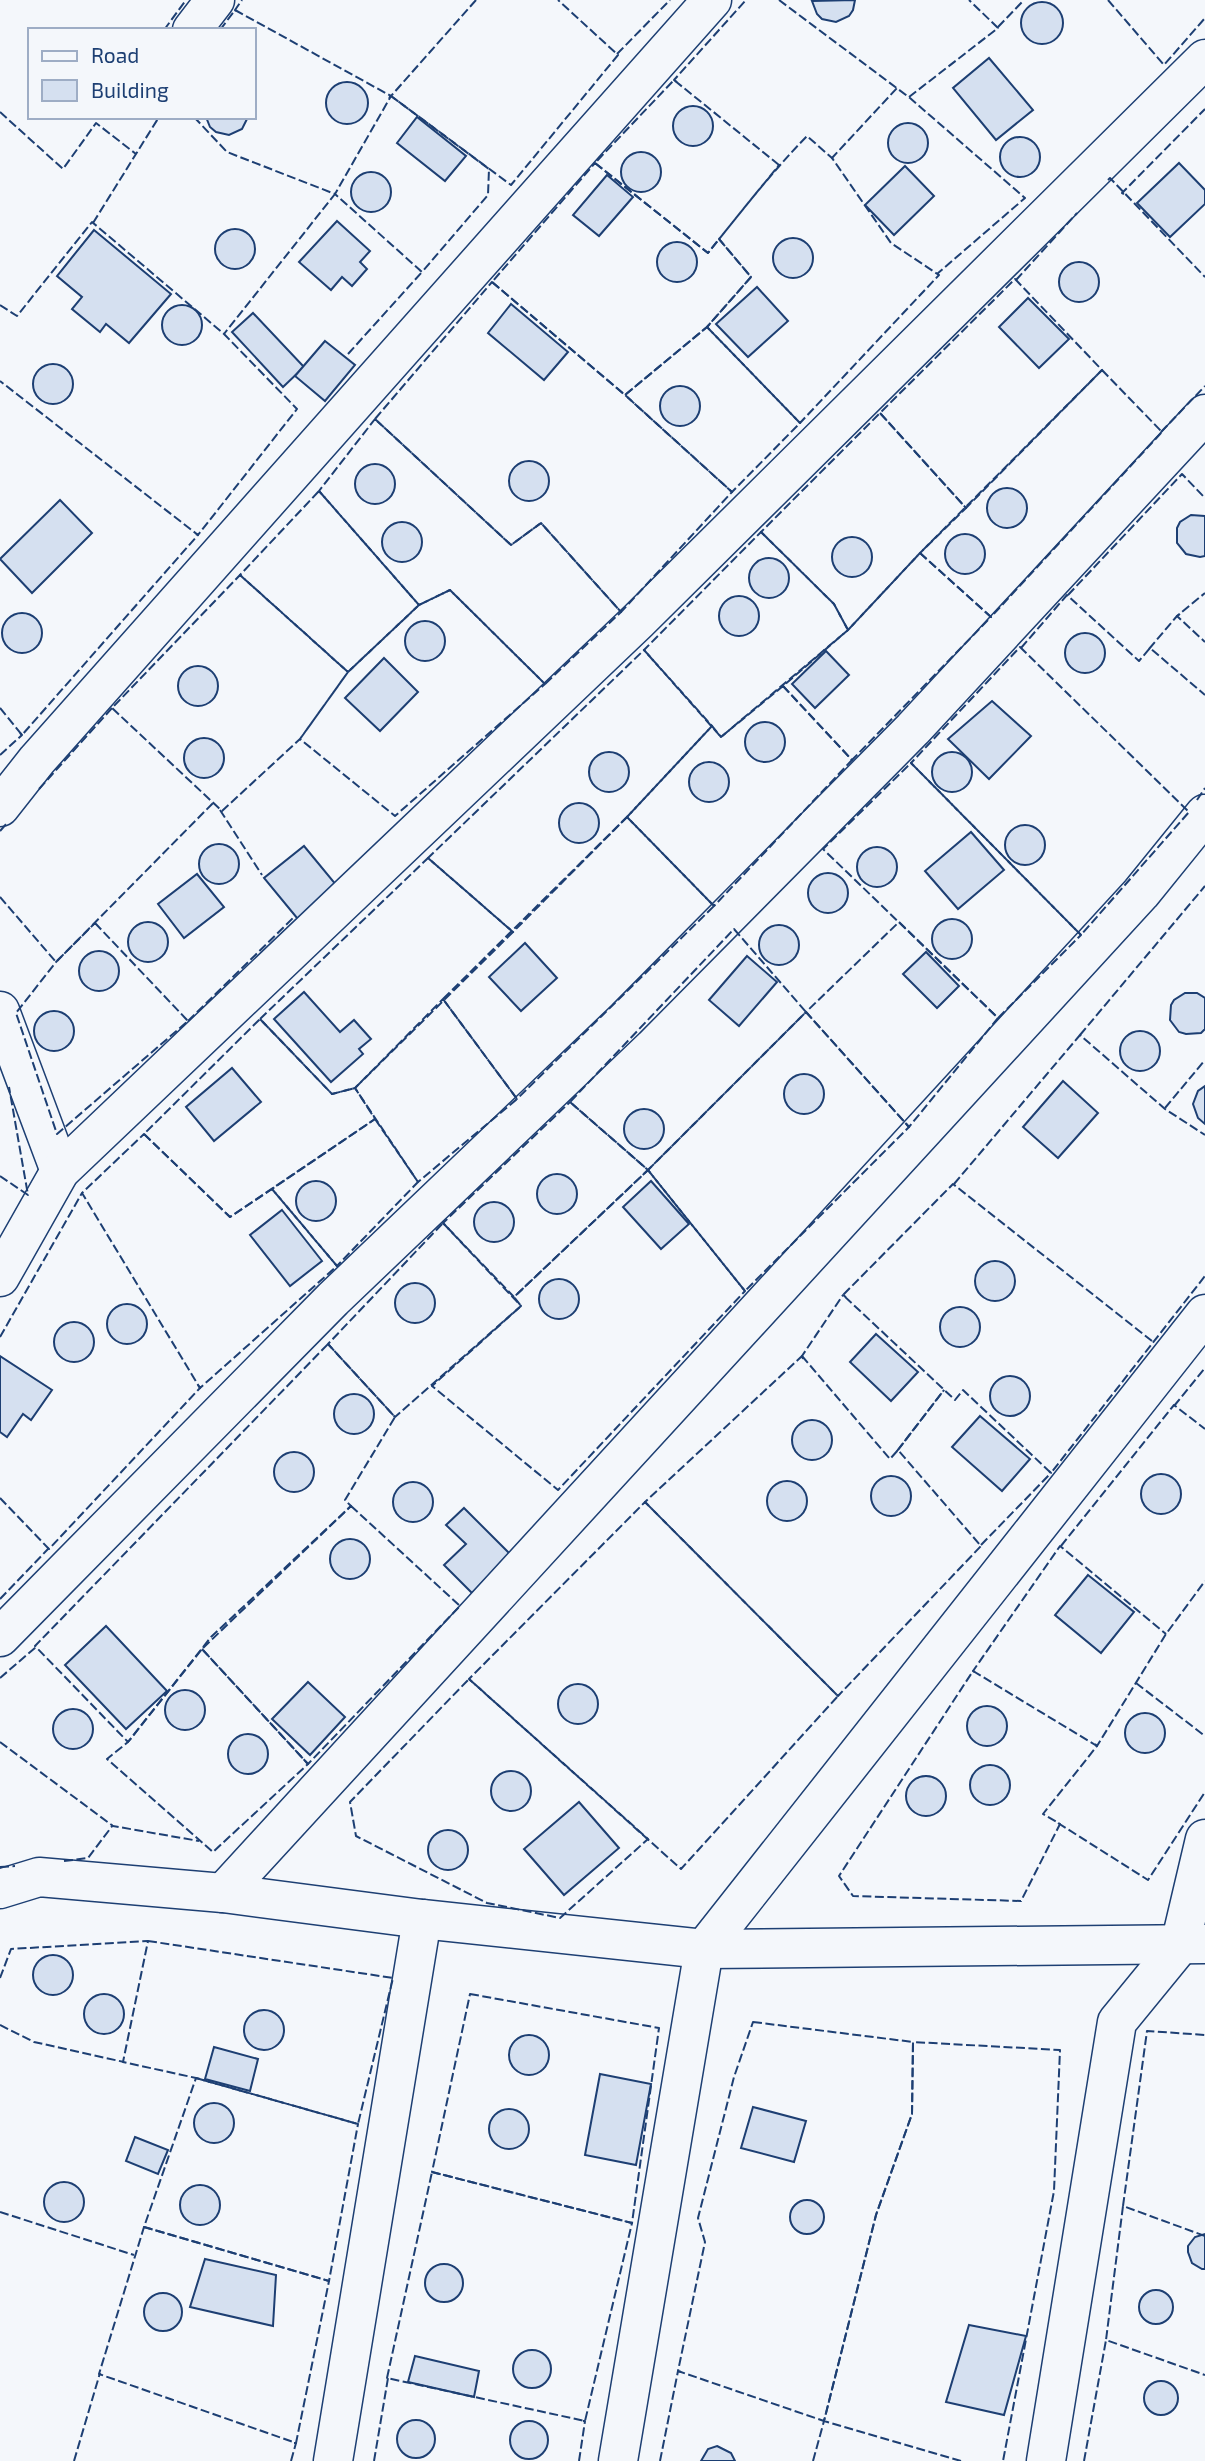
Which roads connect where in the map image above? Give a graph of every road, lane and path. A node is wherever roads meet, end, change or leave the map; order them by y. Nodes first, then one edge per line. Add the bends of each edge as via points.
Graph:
1 (215, 0) edge
2 (712, 0) edge
3 (194, 28) edge
4 (1205, 59) edge
5 (1205, 414) edge
6 (0, 807) edge
7 (1205, 814) edge
8 (0, 1011) edge
9 (60, 1171) junction
10 (0, 1277) edge
11 (1205, 1314) edge
12 (0, 1637) edge
13 (1205, 1839) edge
14 (0, 1889) edge
15 (223, 1893) junction
16 (422, 1919) junction
17 (1193, 1945) edge
18 (704, 1949) junction
19 (333, 2461) edge
20 (618, 2461) edge
21 (1046, 2461) edge

1 - 3 street
2 - 6 street
4 - 9 street via 638,621
5 - 12 street via 913,729 626,1019 333,1299
7 - 15 street via 1140,893
8 - 9 street
9 - 10 street
11 - 18 street
13 - 17 street
14 - 15 street via 39,1877
15 - 16 street
16 - 18 street
16 - 19 street
17 - 18 street
17 - 21 street via 1117,2022
18 - 20 street

